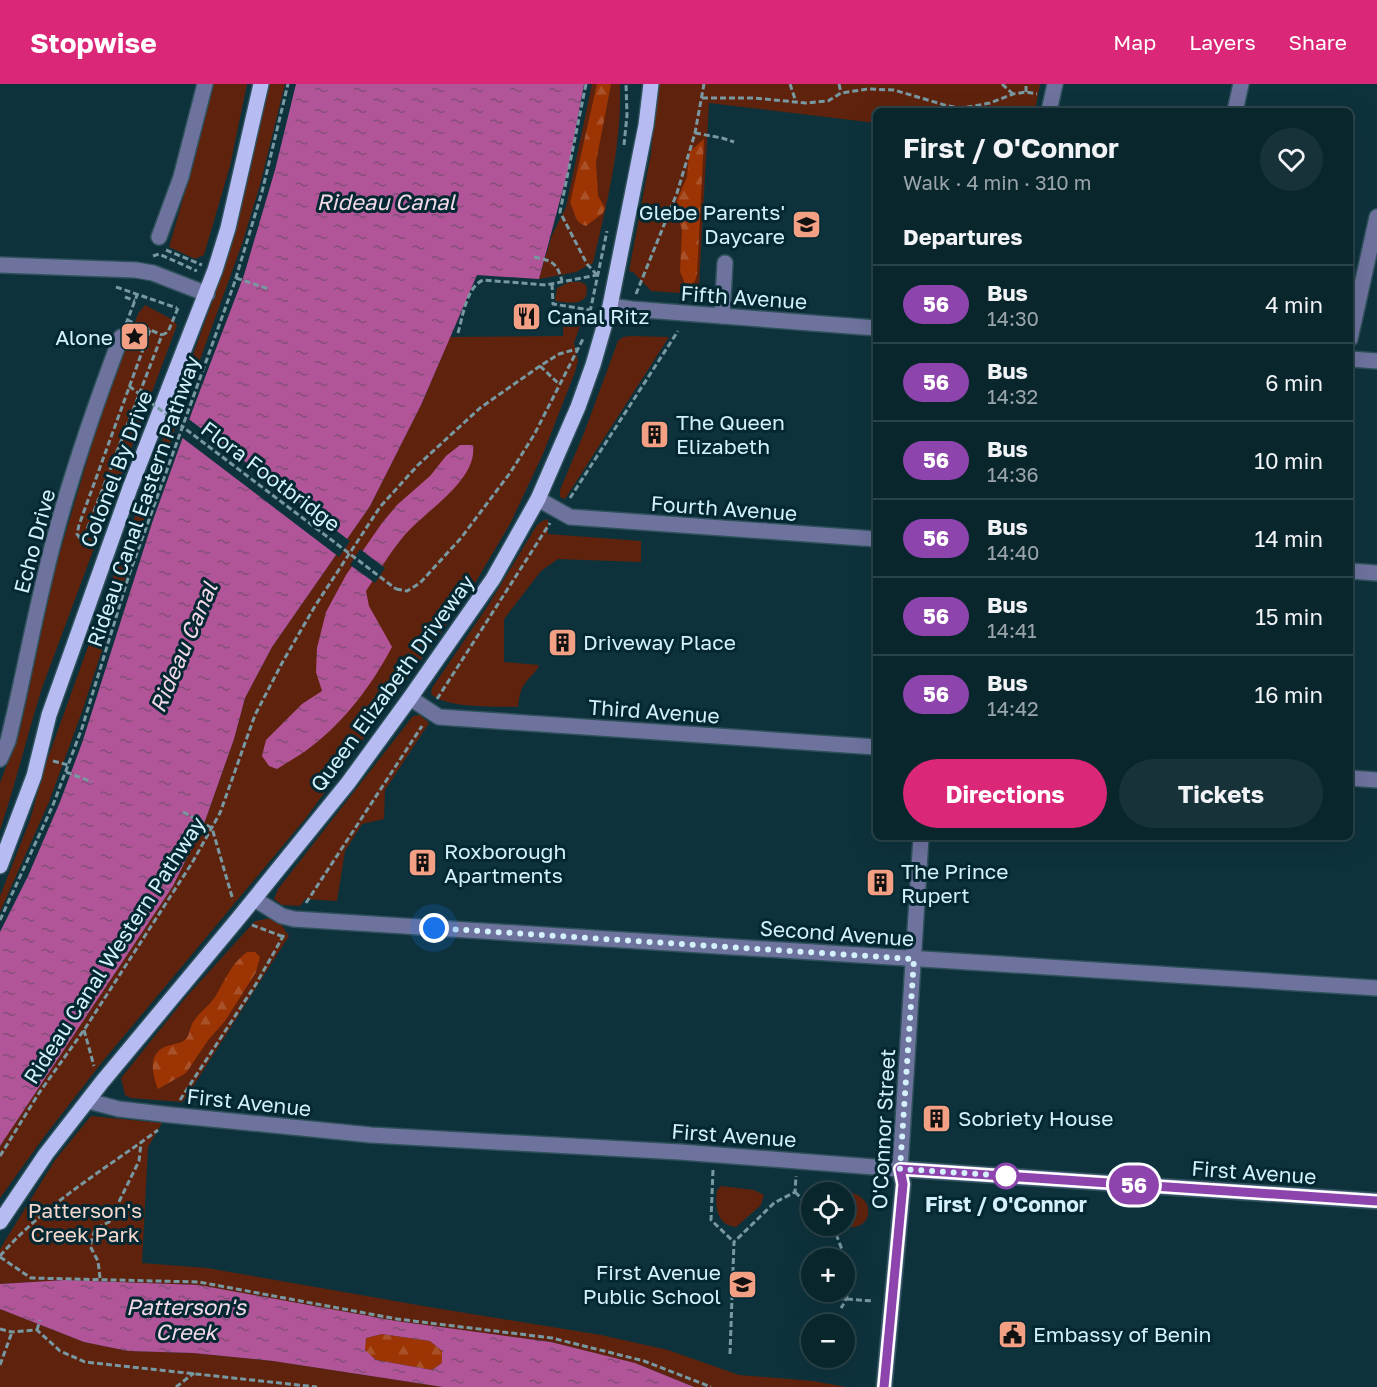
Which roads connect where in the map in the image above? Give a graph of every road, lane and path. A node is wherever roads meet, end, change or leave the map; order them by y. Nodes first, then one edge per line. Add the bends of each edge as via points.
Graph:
1 (205, 84) edge
2 (261, 84) edge
3 (288, 84) edge
4 (586, 84) edge
5 (626, 84) edge
6 (651, 84) edge
7 (704, 84) edge
8 (790, 84) edge
9 (839, 84) edge
10 (870, 84) edge
11 (1002, 84) edge
12 (1026, 84) edge
13 (1241, 84) edge
14 (868, 89) junction
15 (1026, 92) junction
16 (841, 93) junction
17 (1013, 94) junction
18 (1052, 97) edge
19 (702, 98) junction
20 (796, 102) junction
21 (1236, 108) edge
22 (695, 133) junction
23 (734, 142) dead end
24 (624, 148) dead end
25 (1377, 217) edge
26 (608, 228) dead end
27 (162, 243) joint
28 (159, 254) dead end
29 (534, 257) dead end
30 (725, 263) dead end
31 (0, 265) edge
32 (204, 266) dead end
33 (193, 269) dead end
34 (597, 275) junction
35 (236, 278) junction
36 (562, 281) junction
37 (110, 283) dead end
38 (552, 284) junction
39 (269, 289) dead end
40 (207, 294) junction
41 (636, 294) dead end
42 (137, 295) junction
43 (125, 297) dead end
44 (173, 298) dead end
45 (135, 302) junction
46 (170, 306) junction
47 (610, 306) junction
48 (722, 316) junction
49 (211, 318) dead end
50 (127, 320) junction
51 (221, 322) junction
52 (1353, 325) edge
53 (873, 328) edge
54 (150, 330) junction
55 (678, 331) dead end
56 (458, 333) dead end
57 (162, 335) junction
58 (121, 337) joint
59 (1353, 359) edge
60 (1377, 361) edge
61 (540, 366) junction
62 (559, 384) junction
63 (129, 386) junction
64 (538, 499) junction
65 (568, 501) dead end
66 (873, 539) edge
67 (1353, 571) edge
68 (1377, 573) edge
69 (410, 698) junction
70 (4, 740) edge
71 (873, 747) edge
72 (0, 759) edge
73 (66, 772) junction
74 (1353, 778) edge
75 (1377, 780) edge
76 (92, 782) dead end
77 (183, 812) dead end
78 (212, 828) junction
79 (921, 840) edge
80 (0, 866) edge
81 (254, 899) junction
82 (240, 916) junction
83 (0, 920) edge
84 (284, 937) dead end
85 (914, 959) junction
86 (1377, 988) edge
87 (84, 1030) junction
88 (95, 1071) dead end
89 (88, 1101) junction
90 (141, 1143) dead end
91 (0, 1156) edge
92 (797, 1161) junction
93 (900, 1169) junction
94 (712, 1185) dead end
95 (795, 1192) junction
96 (801, 1198) edge
97 (1377, 1201) edge
98 (0, 1222) edge
99 (734, 1242) junction
100 (0, 1257) edge
101 (100, 1279) junction
102 (855, 1300) edge
103 (873, 1301) dead end
104 (846, 1302) edge
105 (841, 1308) dead end
106 (40, 1320) dead end
107 (0, 1329) edge
108 (37, 1330) junction
109 (12, 1332) junction
110 (730, 1354) dead end
111 (0, 1365) edge
112 (194, 1373) junction
113 (176, 1387) edge
114 (317, 1387) edge
115 (711, 1387) edge
116 (884, 1387) edge

1 - 27 street
2 - 40 main road, Colonel By Drive via 228,228
3 - 35 path, Rideau Canal Eastern Pathway
4 - 34 path via 560,212 587,264
5 - 24 path
6 - 47 main road, Queen Elizabeth Driveway
7 - 19 path
8 - 20 path
9 - 16 path
10 - 14 path
11 - 17 path
12 - 15 path
13 - 21 street
14 - 16 path
14 - 17 path via 894,90 963,108
15 - 17 path
15 - 18 path
16 - 20 path via 828,101
19 - 20 path
19 - 22 path
22 - 23 path
22 - 41 path via 677,192
25 - 52 street
26 - 34 path
27 - 32 path
28 - 33 path
29 - 36 path via 549,260 558,268
30 - 48 street
31 - 40 street via 136,270
34 - 36 path
34 - 38 path via 591,308 553,304
35 - 39 path
35 - 51 path, Rideau Canal Eastern Pathway
36 - 38 path
37 - 42 path
38 - 56 path via 486,280 478,283 468,299
40 - 80 main road, Colonel By Drive via 130,488
42 - 45 path
42 - 46 path
43 - 45 path
44 - 46 path
45 - 50 path
46 - 57 path via 178,308 168,332
47 - 48 street, Fifth Avenue
47 - 64 main road, Queen Elizabeth Driveway via 578,407
48 - 53 street, Fifth Avenue
49 - 51 path
50 - 54 path
50 - 58 path
51 - 73 path, Rideau Canal Eastern Pathway via 151,512
54 - 57 path
54 - 63 path
55 - 65 path
57 - 63 path via 86,534 80,538 79,525
58 - 70 street, Echo Drive via 67,498
59 - 60 street
61 - 62 path
61 - 62 path, Rideau Canal Western Pathway via 577,349
61 - 78 path, Rideau Canal Western Pathway via 480,408 418,465 380,507 278,670 255,715
62 - 63 path, Flora Footbridge, bridge via 534,435 486,507 420,583 407,591 396,589
64 - 66 street, Fourth Avenue via 570,517
64 - 69 main road, Queen Elizabeth Driveway via 493,579
67 - 68 street
69 - 71 street, Third Avenue via 439,717
69 - 81 main road, Queen Elizabeth Driveway via 348,783
70 - 72 street, Echo Drive
73 - 76 path
73 - 83 path, Rideau Canal Eastern Pathway
74 - 75 street
77 - 78 path
78 - 82 path
78 - 87 path, Rideau Canal Western Pathway
79 - 85 street, O'Connor Street
81 - 82 main road, Queen Elizabeth Driveway
81 - 85 street, Second Avenue via 294,919 386,931
82 - 84 path
82 - 89 main road, Queen Elizabeth Driveway
85 - 86 street, Second Avenue
85 - 93 street, O'Connor Street
87 - 88 path
87 - 91 path, Rideau Canal Western Pathway
89 - 92 street, First Avenue via 119,1109 371,1135
89 - 98 main road, Queen Elizabeth Driveway
90 - 101 path via 139,1161 109,1222 95,1229 90,1246 98,1261
92 - 93 street, First Avenue
92 - 95 path
93 - 97 street, First Avenue
93 - 116 street, O'Connor Street via 903,1184
94 - 99 path via 711,1220
95 - 96 path
95 - 99 path via 774,1203
99 - 110 path
100 - 101 path via 31,1278
101 - 115 path via 199,1282 397,1319 552,1338 644,1361
102 - 103 path
104 - 105 path
106 - 108 path
107 - 109 path
108 - 109 path
108 - 112 path via 60,1351 85,1362
109 - 111 path
112 - 113 path
112 - 114 path

